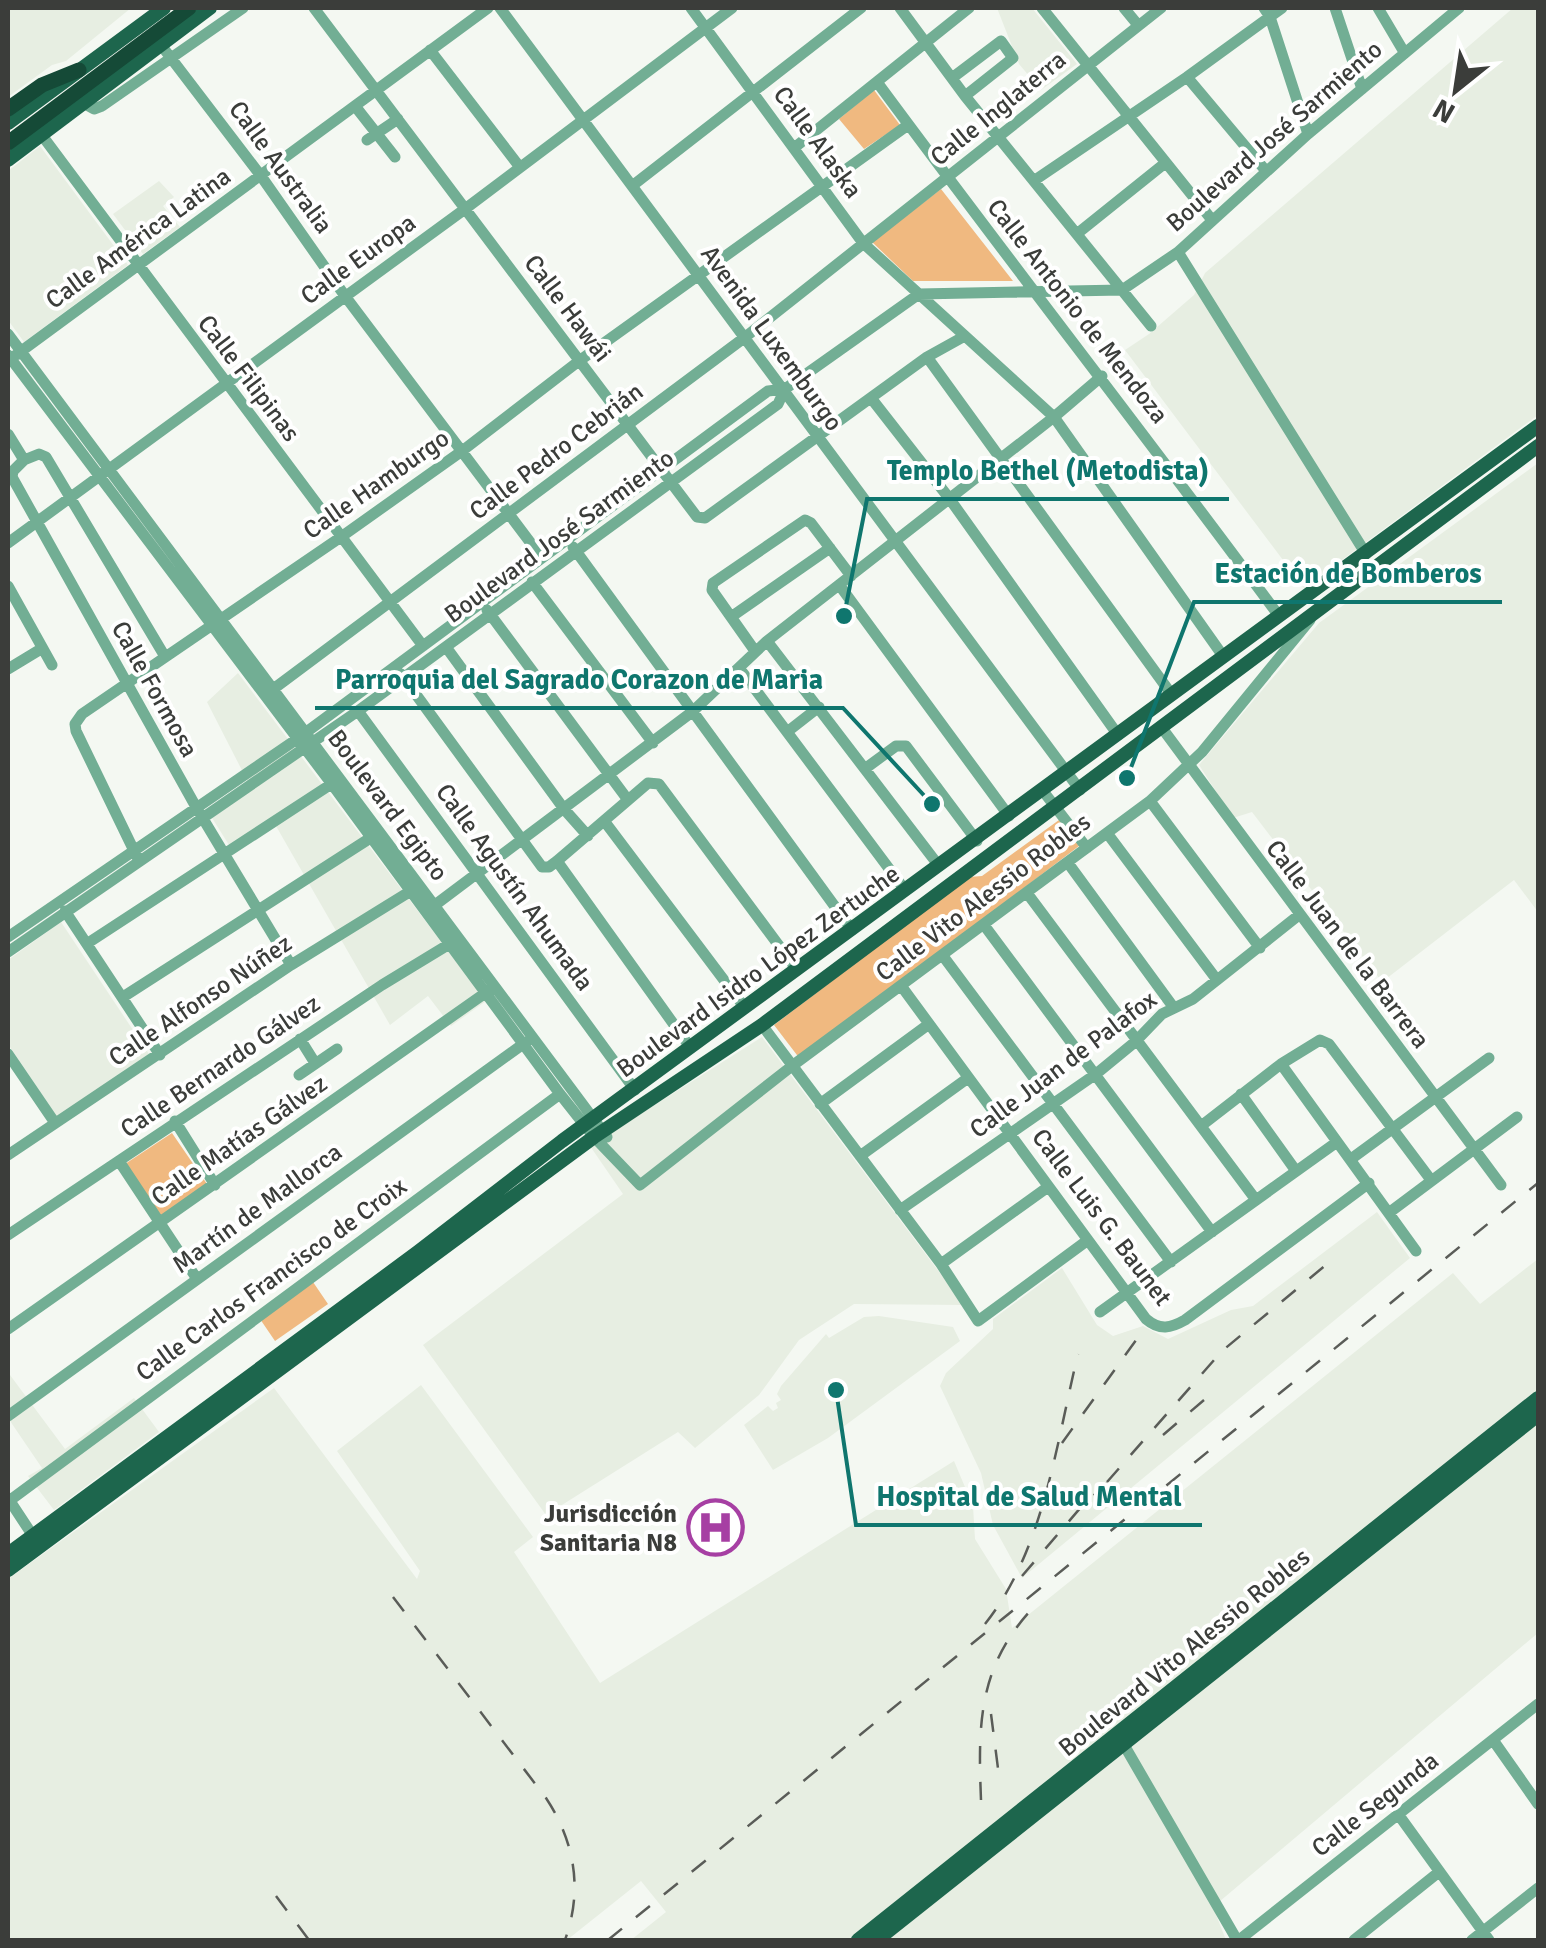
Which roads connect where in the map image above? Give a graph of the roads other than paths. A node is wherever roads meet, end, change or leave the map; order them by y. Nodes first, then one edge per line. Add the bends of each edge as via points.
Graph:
1 (164, 8) edge
2 (189, 8) edge
3 (210, 8) edge
4 (242, 8) edge
5 (314, 8) edge
6 (488, 8) edge
7 (500, 8) edge
8 (691, 8) edge
9 (732, 8) edge
10 (861, 8) edge
11 (900, 8) edge
12 (969, 8) edge
13 (1042, 8) edge
14 (1124, 8) edge
15 (1160, 8) edge
16 (1282, 8) edge
17 (1335, 8) edge
18 (1378, 8) edge
19 (1459, 8) edge
20 (1267, 12) edge
21 (1138, 25) junction
22 (705, 27) junction
23 (926, 43) junction
24 (165, 50) junction
25 (430, 50) junction
26 (1404, 52) junction
27 (85, 66) junction
28 (1087, 66) junction
29 (1187, 77) junction
30 (952, 78) junction
31 (877, 82) junction
32 (1362, 89) junction
33 (376, 90) junction
34 (754, 93) junction
35 (965, 96) junction
36 (355, 106) junction
37 (8, 110) edge
38 (1126, 115) junction
39 (582, 119) junction
40 (398, 120) junction
41 (8, 123) edge
42 (908, 125) junction
43 (8, 133) edge
44 (41, 134) junction
45 (1308, 134) junction
46 (998, 136) junction
47 (372, 137) junction
48 (8, 143) edge
49 (794, 148) junction
50 (395, 158) dead end
51 (8, 160) edge
52 (1164, 164) junction
53 (519, 166) junction
54 (1266, 172) junction
55 (261, 176) junction
56 (947, 178) junction
57 (1034, 180) junction
58 (632, 186) junction
59 (822, 188) junction
60 (465, 209) junction
61 (1212, 220) junction
62 (1078, 232) junction
63 (863, 242) junction
64 (1178, 252) junction
65 (138, 265) junction
66 (700, 277) junction
67 (1122, 290) junction
68 (1038, 293) junction
69 (919, 294) junction
70 (345, 296) junction
71 (1151, 326) dead end
72 (8, 334) edge
73 (964, 336) junction
74 (744, 338) junction
75 (11, 357) edge
76 (927, 357) junction
77 (579, 361) junction
78 (1102, 376) junction
79 (225, 385) junction
80 (785, 389) junction
81 (871, 398) junction
82 (1054, 418) junction
83 (628, 426) junction
84 (1538, 426) edge
85 (8, 434) edge
86 (816, 436) junction
87 (1538, 446) edge
88 (462, 451) junction
89 (1001, 458) junction
90 (24, 460) junction
91 (1497, 467) junction
92 (104, 474) junction
93 (666, 476) junction
94 (949, 498) junction
95 (70, 500) junction
96 (510, 514) junction
97 (37, 523) junction
98 (341, 537) junction
99 (892, 541) junction
100 (8, 543) edge
101 (572, 544) junction
102 (830, 548) junction
103 (1366, 554) junction
104 (542, 558) junction
105 (851, 576) junction
106 (532, 582) junction
107 (8, 586) edge
108 (840, 586) junction
109 (389, 602) junction
110 (486, 608) junction
111 (1319, 609) junction
112 (1279, 616) junction
113 (732, 617) junction
114 (215, 622) junction
115 (767, 640) junction
116 (423, 646) junction
117 (446, 647) junction
118 (42, 649) junction
119 (755, 651) junction
120 (164, 655) junction
121 (1223, 656) junction
122 (52, 666) dead end
123 (8, 669) edge
124 (740, 669) junction
125 (399, 672) junction
126 (124, 682) junction
127 (272, 690) junction
128 (1172, 695) junction
129 (819, 708) junction
130 (358, 711) junction
131 (692, 712) junction
132 (1162, 728) junction
133 (787, 732) junction
134 (1118, 735) junction
135 (305, 741) junction
136 (652, 742) junction
137 (1188, 767) junction
138 (866, 768) junction
139 (608, 774) junction
140 (1066, 774) junction
141 (335, 781) junction
142 (1080, 790) junction
143 (1044, 791) junction
144 (628, 800) junction
145 (1150, 800) junction
146 (1056, 808) junction
147 (564, 809) junction
148 (199, 812) junction
149 (1009, 816) junction
150 (606, 822) junction
151 (1107, 833) junction
152 (375, 835) junction
153 (588, 836) junction
154 (977, 840) junction
155 (521, 841) junction
156 (1086, 848) junction
157 (224, 854) junction
158 (135, 856) junction
159 (1068, 863) junction
160 (554, 864) junction
161 (940, 866) junction
162 (478, 872) junction
163 (415, 888) junction
164 (905, 890) junction
165 (1026, 893) junction
166 (436, 905) junction
167 (259, 911) junction
168 (65, 912) junction
169 (1300, 915) junction
170 (984, 926) junction
171 (852, 930) junction
172 (8, 937) edge
173 (455, 941) junction
174 (88, 943) junction
175 (1260, 948) junction
176 (8, 952) edge
177 (943, 956) junction
178 (291, 965) junction
179 (797, 970) junction
180 (1217, 980) junction
181 (902, 987) junction
182 (490, 990) junction
183 (124, 998) junction
184 (746, 1008) junction
185 (1174, 1008) junction
186 (930, 1024) junction
187 (762, 1025) junction
188 (300, 1039) junction
189 (528, 1040) junction
190 (1135, 1042) junction
191 (690, 1047) junction
192 (337, 1049) dead end
193 (8, 1054) edge
194 (160, 1055) junction
195 (1489, 1058) dead end
196 (315, 1064) junction
197 (1281, 1064) junction
198 (792, 1066) junction
199 (12, 1071) edge
200 (1096, 1074) junction
201 (299, 1075) dead end
202 (968, 1078) junction
203 (635, 1090) junction
204 (560, 1094) junction
205 (1242, 1094) junction
206 (1435, 1097) junction
207 (820, 1104) junction
208 (1054, 1104) junction
209 (1518, 1117) dead end
210 (175, 1122) junction
211 (56, 1123) junction
212 (1200, 1126) junction
213 (594, 1128) junction
214 (1392, 1129) junction
215 (1011, 1134) junction
216 (1337, 1142) junction
217 (1472, 1151) junction
218 (8, 1156) edge
219 (860, 1156) junction
220 (1351, 1160) junction
221 (119, 1161) junction
222 (1296, 1171) junction
223 (1432, 1180) junction
224 (1369, 1183) junction
225 (1501, 1184) dead end
226 (215, 1185) junction
227 (640, 1185) joint
228 (1048, 1187) junction
229 (1256, 1200) junction
230 (900, 1210) junction
231 (1390, 1212) junction
232 (159, 1224) junction
233 (1212, 1232) junction
234 (8, 1236) edge
235 (1088, 1240) junction
236 (1416, 1251) dead end
237 (1171, 1262) junction
238 (941, 1264) junction
239 (198, 1279) junction
240 (1128, 1292) junction
241 (1100, 1312) dead end
242 (8, 1329) edge
243 (1538, 1398) edge
244 (1538, 1415) edge
245 (8, 1416) edge
246 (153, 1455) junction
247 (8, 1499) edge
248 (1394, 1521) junction
249 (32, 1536) junction
250 (8, 1554) edge
251 (8, 1570) edge
252 (1538, 1704) edge
253 (1121, 1740) junction
254 (1493, 1740) junction
255 (1537, 1800) edge
256 (1398, 1814) junction
257 (1439, 1872) junction
258 (1538, 1888) edge
259 (1486, 1936) edge
260 (858, 1940) edge
261 (877, 1940) edge
262 (1238, 1940) edge
263 (1354, 1940) edge
264 (1472, 1940) edge

1 - 27 main road
2 - 48 highway
3 - 24 main road
4 - 24 street
5 - 33 street, Calle Hawái
6 - 25 street, Calle América Latina
7 - 39 street, Avenida Luxemburgo
8 - 22 street, Calle Alaska
9 - 22 street, Calle Europa
10 - 34 street
11 - 23 street
12 - 23 street
13 - 28 street
14 - 21 street
15 - 21 street, Calle Inglaterra
16 - 20 street
17 - 32 street
18 - 26 street
19 - 26 street, Boulevard José Sarmiento
20 - 29 street
20 - 45 street
21 - 28 street, Calle Inglaterra
22 - 34 street, Calle Alaska
22 - 39 street, Calle Europa
23 - 30 street
23 - 31 street
24 - 44 main road
24 - 55 street, Calle Australia
25 - 33 street, Calle América Latina
25 - 53 street
26 - 32 street, Boulevard José Sarmiento
27 - 37 highway
27 - 41 main road
27 - 43 main road
28 - 38 street
28 - 46 street, Calle Inglaterra
29 - 38 street
29 - 54 street
30 - 35 street
30 - 35 street via 1002,41 1013,58
31 - 42 street, Calle Antonio de Mendoza
31 - 49 street
32 - 45 street, Boulevard José Sarmiento
33 - 36 street, Calle América Latina
33 - 40 street, Calle Hawái
34 - 49 street, Calle Alaska
34 - 58 street
35 - 46 street
36 - 47 street
36 - 55 street, Calle América Latina
38 - 52 street
38 - 57 street
39 - 53 street, Calle Europa
39 - 58 street, Avenida Luxemburgo
40 - 47 street
40 - 60 street, Calle Hawái
42 - 56 street, Calle Antonio de Mendoza
42 - 59 street, Calle Hamburgo
44 - 51 main road
44 - 65 street, Calle Filipinas
45 - 54 street, Boulevard José Sarmiento
46 - 56 street, Calle Inglaterra
46 - 57 street
47 - 50 street
49 - 59 street, Calle Alaska
52 - 61 street
52 - 62 street
53 - 60 street, Calle Europa
54 - 61 street, Boulevard José Sarmiento
55 - 65 street, Calle América Latina
55 - 70 street, Calle Australia
56 - 63 street, Calle Inglaterra
56 - 68 street, Calle Antonio de Mendoza
57 - 62 street
58 - 66 street, Avenida Luxemburgo
59 - 63 street, Calle Alaska
59 - 66 street, Calle Hamburgo
60 - 70 street, Calle Europa
60 - 77 street, Calle Hawái
61 - 64 street, Boulevard José Sarmiento
62 - 67 street
63 - 69 street, Calle Alaska
63 - 74 street, Calle Pedro Cebrián
64 - 67 street, Boulevard José Sarmiento
64 - 103 street
65 - 75 street, Calle América Latina
65 - 79 street, Calle Filipinas
66 - 74 street, Avenida Luxemburgo
66 - 77 street, Calle Hamburgo
67 - 68 street
67 - 71 street
68 - 69 street
68 - 78 street, Calle Antonio de Mendoza
69 - 73 street, Calle Alaska
69 - 80 street, Boulevard José Sarmiento
70 - 79 street, Calle Europa
70 - 88 street, Calle Australia
72 - 75 street, Boulevard Egipto
73 - 76 street
73 - 82 street, Calle Alaska
74 - 80 street, Avenida Luxemburgo
74 - 83 street, Calle Pedro Cebrián
75 - 92 street, Boulevard Egipto
76 - 81 street
76 - 89 street
77 - 83 street, Calle Hawái
77 - 88 street, Calle Hamburgo
78 - 82 street
78 - 112 street, Calle Antonio de Mendoza
79 - 92 street, Calle Europa
79 - 98 street, Calle Filipinas
80 - 86 street, Avenida Luxemburgo
80 - 93 street, Boulevard José Sarmiento via 768,391
81 - 86 street
81 - 94 street
82 - 89 street
82 - 121 street, Calle Alaska
83 - 93 street, Calle Hawái
83 - 96 street, Calle Pedro Cebrián
84 - 91 main road, Boulevard Isidro López Zertuche
85 - 90 street, Calle Formosa
86 - 93 street, Calle Hawái via 705,518 695,515
86 - 99 street, Avenida Luxemburgo
87 - 91 main road, Boulevard Isidro López Zertuche
88 - 96 street, Calle Australia
88 - 98 street, Calle Hamburgo
89 - 94 street
89 - 128 street
90 - 95 street via 46,456
90 - 97 street, Calle Formosa via 12,477
91 - 103 main road, Boulevard Isidro López Zertuche
91 - 111 main road, Boulevard Isidro López Zertuche
92 - 95 street, Calle Europa
92 - 114 street, Boulevard Egipto
93 - 101 street, Boulevard José Sarmiento
94 - 99 street
94 - 134 street
95 - 97 street, Calle Europa
95 - 120 street
96 - 104 street, Calle Australia
96 - 109 street, Calle Pedro Cebrián
97 - 100 street, Calle Europa
97 - 126 street, Calle Formosa
98 - 109 street, Calle Filipinas
98 - 114 street, Calle Hamburgo
99 - 105 street
99 - 140 street, Avenida Luxemburgo
101 - 104 street, Boulevard José Sarmiento
101 - 106 street, Boulevard José Sarmiento
101 - 131 street
102 - 105 street
102 - 113 street
102 - 113 street via 803,520 713,582
103 - 112 main road, Boulevard Isidro López Zertuche
104 - 110 street, Boulevard José Sarmiento
105 - 108 street
106 - 110 street, Boulevard José Sarmiento
106 - 136 street
107 - 118 street
108 - 115 street
108 - 149 street
109 - 116 street, Calle Filipinas
109 - 127 street, Calle Pedro Cebrián
110 - 116 street, Boulevard José Sarmiento
110 - 117 street, Boulevard José Sarmiento
110 - 139 street
111 - 132 main road, Boulevard Isidro López Zertuche
111 - 137 street, Calle Vito Alessio Robles
112 - 121 main road, Boulevard Isidro López Zertuche
113 - 119 street
114 - 120 street, Calle Hamburgo
114 - 127 street, Boulevard Egipto
114 - 135 street, Boulevard Egipto
115 - 119 street
115 - 129 street
116 - 125 street, Boulevard José Sarmiento
117 - 125 street, Boulevard José Sarmiento
117 - 147 street
118 - 122 street
118 - 123 street
119 - 124 street
120 - 126 street, Calle Hamburgo
121 - 128 main road, Boulevard Isidro López Zertuche
124 - 131 street
124 - 133 street
125 - 130 street, Boulevard José Sarmiento
125 - 135 street, Boulevard José Sarmiento
125 - 155 street
126 - 148 street, Calle Formosa
126 - 158 street, Calle Hamburgo via 75,724
127 - 135 street, Boulevard Egipto
128 - 134 main road, Boulevard Isidro López Zertuche
129 - 133 street
129 - 138 street
130 - 135 street, Boulevard José Sarmiento
130 - 162 street, Calle Agustín Ahumada
131 - 136 street
131 - 171 street
132 - 137 street, Calle Juan de la Barrera
132 - 142 main road, Boulevard Isidro López Zertuche
133 - 164 street
134 - 140 main road, Boulevard Isidro López Zertuche
135 - 141 street, Boulevard Egipto
135 - 148 street, Boulevard José Sarmiento
136 - 139 street
137 - 145 street, Calle Vito Alessio Robles
137 - 169 street, Calle Juan de la Barrera
138 - 154 street via 906,746
138 - 161 street
139 - 144 street
139 - 147 street
140 - 142 street, Avenida Luxemburgo
140 - 143 main road, Boulevard Isidro López Zertuche
141 - 152 street, Boulevard Egipto
141 - 157 street
142 - 146 main road, Boulevard Isidro López Zertuche
143 - 146 street
143 - 149 main road, Boulevard Isidro López Zertuche
144 - 150 street
144 - 179 street via 648,783 658,784
145 - 151 street, Calle Vito Alessio Robles
145 - 175 street
146 - 156 street
146 - 187 main road, Boulevard Isidro López Zertuche
147 - 153 street
147 - 155 street
148 - 157 street, Calle Formosa
148 - 158 street, Boulevard José Sarmiento
149 - 154 main road, Boulevard Isidro López Zertuche
150 - 153 street
150 - 184 street
151 - 156 street, Calle Vito Alessio Robles
151 - 180 street
152 - 163 street, Boulevard Egipto
152 - 167 street
153 - 160 street
154 - 161 main road, Boulevard Isidro López Zertuche
155 - 160 street via 542,866
155 - 162 street
156 - 159 street, Calle Vito Alessio Robles
157 - 167 street, Calle Formosa
157 - 174 street
158 - 168 street, Boulevard José Sarmiento
158 - 172 street, Boulevard José Sarmiento
159 - 165 street, Calle Vito Alessio Robles
159 - 185 street
160 - 191 street
161 - 164 main road, Boulevard Isidro López Zertuche
162 - 166 street
162 - 203 street, Calle Agustín Ahumada
163 - 166 street, Boulevard Egipto
163 - 173 street, Boulevard Egipto
163 - 178 street, Calle Alfonso Núñez
164 - 171 main road, Boulevard Isidro López Zertuche
165 - 170 street, Calle Vito Alessio Robles
165 - 190 street
166 - 173 street, Boulevard Egipto
167 - 178 street, Calle Formosa
167 - 183 street
168 - 174 street
168 - 176 street, Boulevard José Sarmiento
169 - 175 street, Calle Juan de Palafox
169 - 206 street, Calle Juan de la Barrera
170 - 177 street, Calle Vito Alessio Robles
170 - 200 street
171 - 179 main road, Boulevard Isidro López Zertuche
173 - 182 street, Boulevard Egipto
173 - 188 street, Calle Bernardo Gálvez
174 - 183 street
175 - 180 street, Calle Juan de Palafox
177 - 181 street, Calle Vito Alessio Robles
177 - 208 street
178 - 194 street, Calle Alfonso Núñez
179 - 184 main road, Boulevard Isidro López Zertuche
180 - 185 street, Calle Juan de Palafox
181 - 186 street, Calle Luis G. Baunet
181 - 198 street, Calle Vito Alessio Robles
182 - 189 street, Boulevard Egipto
182 - 226 street, Calle Matías Gálvez
183 - 194 street
184 - 191 main road, Boulevard Isidro López Zertuche
185 - 190 street, Calle Juan de Palafox
186 - 202 street, Calle Luis G. Baunet
186 - 207 street
187 - 198 street
187 - 213 main road, Boulevard Isidro López Zertuche
188 - 196 street
188 - 210 street, Calle Bernardo Gálvez
189 - 204 street, Boulevard Egipto
189 - 213 street, Boulevard Egipto
189 - 239 street, Martín de Mallorca
190 - 200 street, Calle Juan de Palafox
190 - 212 street
191 - 203 main road, Boulevard Isidro López Zertuche
192 - 196 street
193 - 199 street
194 - 211 street, Calle Alfonso Núñez
195 - 206 street
196 - 201 street
197 - 205 street
197 - 214 street via 1316,1040 1330,1044
197 - 216 street
198 - 207 street
198 - 227 street, Calle Vito Alessio Robles
199 - 211 street
200 - 208 street, Calle Juan de Palafox
200 - 233 street
202 - 215 street, Calle Luis G. Baunet
202 - 219 street
203 - 213 main road, Boulevard Isidro López Zertuche
204 - 213 street, Boulevard Egipto
204 - 247 street, Calle Carlos Francisco de Croix
205 - 212 street
205 - 222 street
206 - 214 street
206 - 217 street, Calle Juan de la Barrera
207 - 219 street
208 - 215 street, Calle Juan de Palafox
208 - 237 street
209 - 217 street
210 - 221 street, Calle Bernardo Gálvez
210 - 226 street
211 - 218 street, Calle Alfonso Núñez
212 - 229 street
213 - 227 street, Boulevard Egipto
213 - 246 main road, Boulevard Isidro López Zertuche
214 - 220 street
214 - 223 street
215 - 228 street, Calle Luis G. Baunet
215 - 230 street, Calle Juan de Palafox
216 - 220 street
216 - 222 street
217 - 223 street
217 - 225 street, Calle Juan de la Barrera
219 - 230 street
220 - 224 street
221 - 232 street
221 - 234 street, Calle Bernardo Gálvez
222 - 229 street
223 - 231 street
224 - 231 street
224 - 240 street, Calle Luis G. Baunet via 1172,1327 1146,1320
226 - 232 street, Calle Matías Gálvez
228 - 235 street, Calle Luis G. Baunet
228 - 238 street
229 - 233 street
230 - 238 street
231 - 236 street
232 - 239 street
232 - 242 street, Calle Matías Gálvez
233 - 237 street
235 - 238 street via 978,1321
235 - 240 street, Calle Luis G. Baunet
237 - 240 street
239 - 245 street, Martín de Mallorca
240 - 241 street
243 - 248 main road, Boulevard Vito Alessio Robles
244 - 248 main road, Boulevard Vito Alessio Robles
246 - 249 main road, Boulevard Isidro López Zertuche
246 - 251 main road, Boulevard Isidro López Zertuche
247 - 249 street
248 - 253 main road, Boulevard Vito Alessio Robles
249 - 250 main road, Boulevard Isidro López Zertuche
252 - 254 street, Calle Segunda
253 - 260 main road, Boulevard Vito Alessio Robles
253 - 261 main road, Boulevard Vito Alessio Robles
253 - 262 street
254 - 255 street
254 - 256 street, Calle Segunda
256 - 257 street
256 - 262 street, Calle Segunda
257 - 259 street
257 - 263 street
258 - 259 street
259 - 264 street

